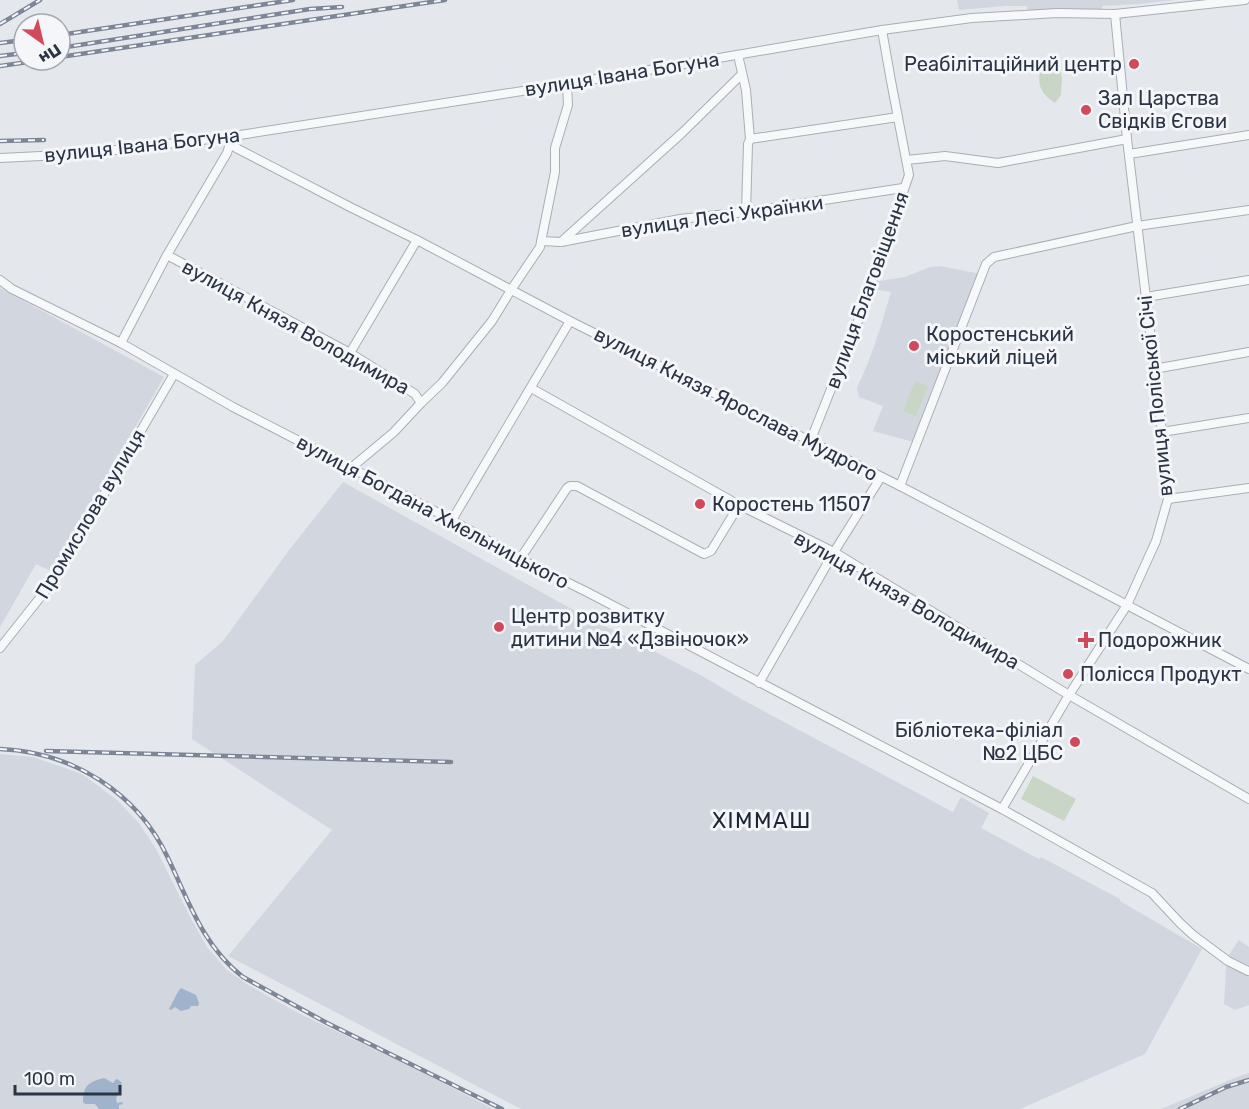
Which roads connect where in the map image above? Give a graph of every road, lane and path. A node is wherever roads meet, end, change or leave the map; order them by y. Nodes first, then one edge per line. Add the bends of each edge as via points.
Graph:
1 (1245, 0) edge
2 (1115, 14) junction
3 (882, 30) junction
4 (738, 55) junction
5 (742, 74) junction
6 (567, 84) junction
7 (898, 117) junction
8 (1249, 135) edge
9 (750, 139) junction
10 (1127, 139) junction
11 (228, 140) junction
12 (1129, 154) junction
13 (0, 158) edge
14 (907, 160) junction
15 (903, 188) junction
16 (1249, 210) edge
17 (746, 212) junction
18 (1137, 226) junction
19 (417, 240) junction
20 (541, 241) junction
21 (561, 242) junction
22 (167, 255) junction
23 (0, 280) edge
24 (1249, 280) edge
25 (511, 290) junction
26 (1146, 297) junction
27 (570, 321) junction
28 (121, 343) junction
29 (1249, 352) edge
30 (350, 353) junction
31 (1154, 369) junction
32 (174, 375) junction
33 (531, 388) junction
34 (421, 403) junction
35 (1249, 418) edge
36 (1162, 432) junction
37 (810, 442) junction
38 (351, 468) junction
39 (881, 477) junction
40 (900, 486) junction
41 (1249, 488) edge
42 (1168, 499) junction
43 (739, 505) junction
44 (452, 520) junction
45 (834, 552) junction
46 (520, 559) junction
47 (1127, 605) junction
48 (0, 648) edge
49 (1249, 669) edge
50 (759, 682) junction
51 (1069, 695) junction
52 (1249, 799) edge
53 (1002, 809) junction
54 (1248, 971) edge

1 - 2 street, вулиця Івана Богуна
2 - 3 street, вулиця Івана Богуна via 972,18
2 - 10 street, вулиця Поліської Січі
3 - 4 street, вулиця Івана Богуна
3 - 7 street, вулиця Благовіщення
4 - 5 street
4 - 6 street, вулиця Івана Богуна
5 - 9 street
5 - 21 street
6 - 11 street, вулиця Івана Богуна
6 - 20 street via 568,105 555,148 555,172
7 - 9 street
7 - 14 street, вулиця Благовіщення
8 - 12 street
9 - 17 street
10 - 12 street, вулиця Поліської Січі
10 - 14 street via 998,163 945,156
11 - 13 street, вулиця Івана Богуна
11 - 19 street, вулиця Князя Ярослава Мудрого
11 - 22 street via 227,153
12 - 18 street, вулиця Поліської Січі
14 - 15 street, вулиця Благовіщення via 909,175
15 - 17 street, вулиця Лесі Українки
15 - 37 street, вулиця Благовіщення via 862,311
16 - 18 street
17 - 21 street, вулиця Лесі Українки via 680,219
18 - 26 street, вулиця Поліської Січі
18 - 40 street via 994,257 986,264
19 - 25 street, вулиця Князя Ярослава Мудрого
19 - 30 street
20 - 21 street, вулиця Лесі Українки
20 - 25 street
22 - 28 street
22 - 30 street, вулиця Князя Володимира
23 - 28 street, вулиця Богдана Хмельницького
24 - 26 street
25 - 27 street, вулиця Князя Ярослава Мудрого
25 - 34 street via 492,321
26 - 31 street, вулиця Поліської Січі
27 - 33 street
27 - 37 street, вулиця Князя Ярослава Мудрого
28 - 32 street, вулиця Богдана Хмельницького
29 - 31 street
30 - 34 street, вулиця Князя Володимира via 415,394
31 - 36 street, вулиця Поліської Січі
32 - 38 street, вулиця Богдана Хмельницького
32 - 48 street, Промислова вулиця via 54,580
33 - 43 street, вулиця Князя Володимира
33 - 44 street
34 - 38 street
35 - 36 street
36 - 42 street, вулиця Поліської Січі
37 - 39 street, вулиця Князя Ярослава Мудрого
38 - 44 street, вулиця Богдана Хмельницького
39 - 40 street, вулиця Князя Ярослава Мудрого
39 - 45 street
40 - 47 street, вулиця Князя Ярослава Мудрого
41 - 42 street
42 - 47 street, вулиця Поліської Січі via 1156,541
43 - 45 street, вулиця Князя Володимира
43 - 46 street via 711,551 704,554 577,486 570,486
44 - 46 street, вулиця Богдана Хмельницького
45 - 50 street
45 - 51 street, вулиця Князя Володимира
46 - 50 street, вулиця Богдана Хмельницького
47 - 49 street, вулиця Князя Ярослава Мудрого
47 - 51 street, вулиця Поліської Січі
50 - 53 street, вулиця Богдана Хмельницького
51 - 52 street, вулиця Князя Володимира
51 - 53 street, вулиця Поліської Січі
53 - 54 street, вулиця Богдана Хмельницького via 1152,893 1193,935

